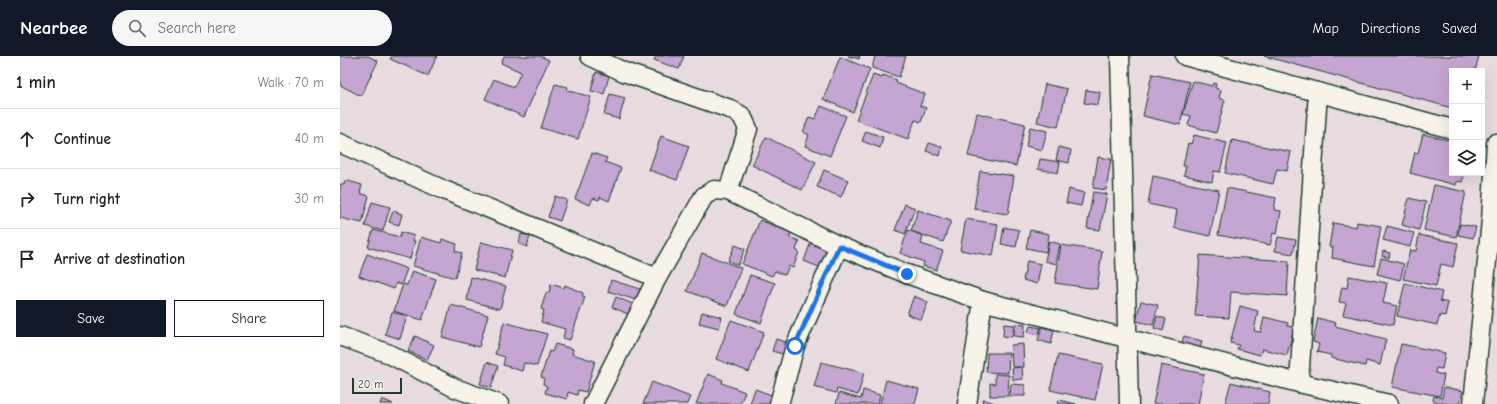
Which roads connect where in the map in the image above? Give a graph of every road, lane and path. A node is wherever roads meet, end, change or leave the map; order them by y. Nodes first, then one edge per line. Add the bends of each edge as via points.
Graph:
1 (590, 56) edge
2 (1120, 56) edge
3 (1185, 56) edge
4 (1318, 92) junction
5 (1449, 128) edge
6 (1492, 141) edge
7 (340, 143) edge
8 (728, 191) junction
9 (839, 246) junction
10 (657, 278) junction
11 (983, 301) junction
12 (340, 336) edge
13 (1128, 339) junction
14 (1299, 383) junction
15 (499, 404) edge
16 (592, 404) edge
17 (779, 404) edge
18 (967, 404) edge
19 (1129, 404) edge
20 (1388, 404) edge
21 (1473, 404) edge

1 - 8 street via 624,72 730,108 742,116 748,129
2 - 13 street
3 - 4 street
4 - 5 street
4 - 14 street
6 - 21 street via 1491,220
7 - 10 street via 444,190
8 - 9 street
8 - 10 street via 714,190 704,196
9 - 11 street
9 - 17 street via 795,346
10 - 16 street
11 - 13 street
11 - 18 street
12 - 15 street via 388,353 455,388
13 - 14 street
13 - 19 street
14 - 20 street

